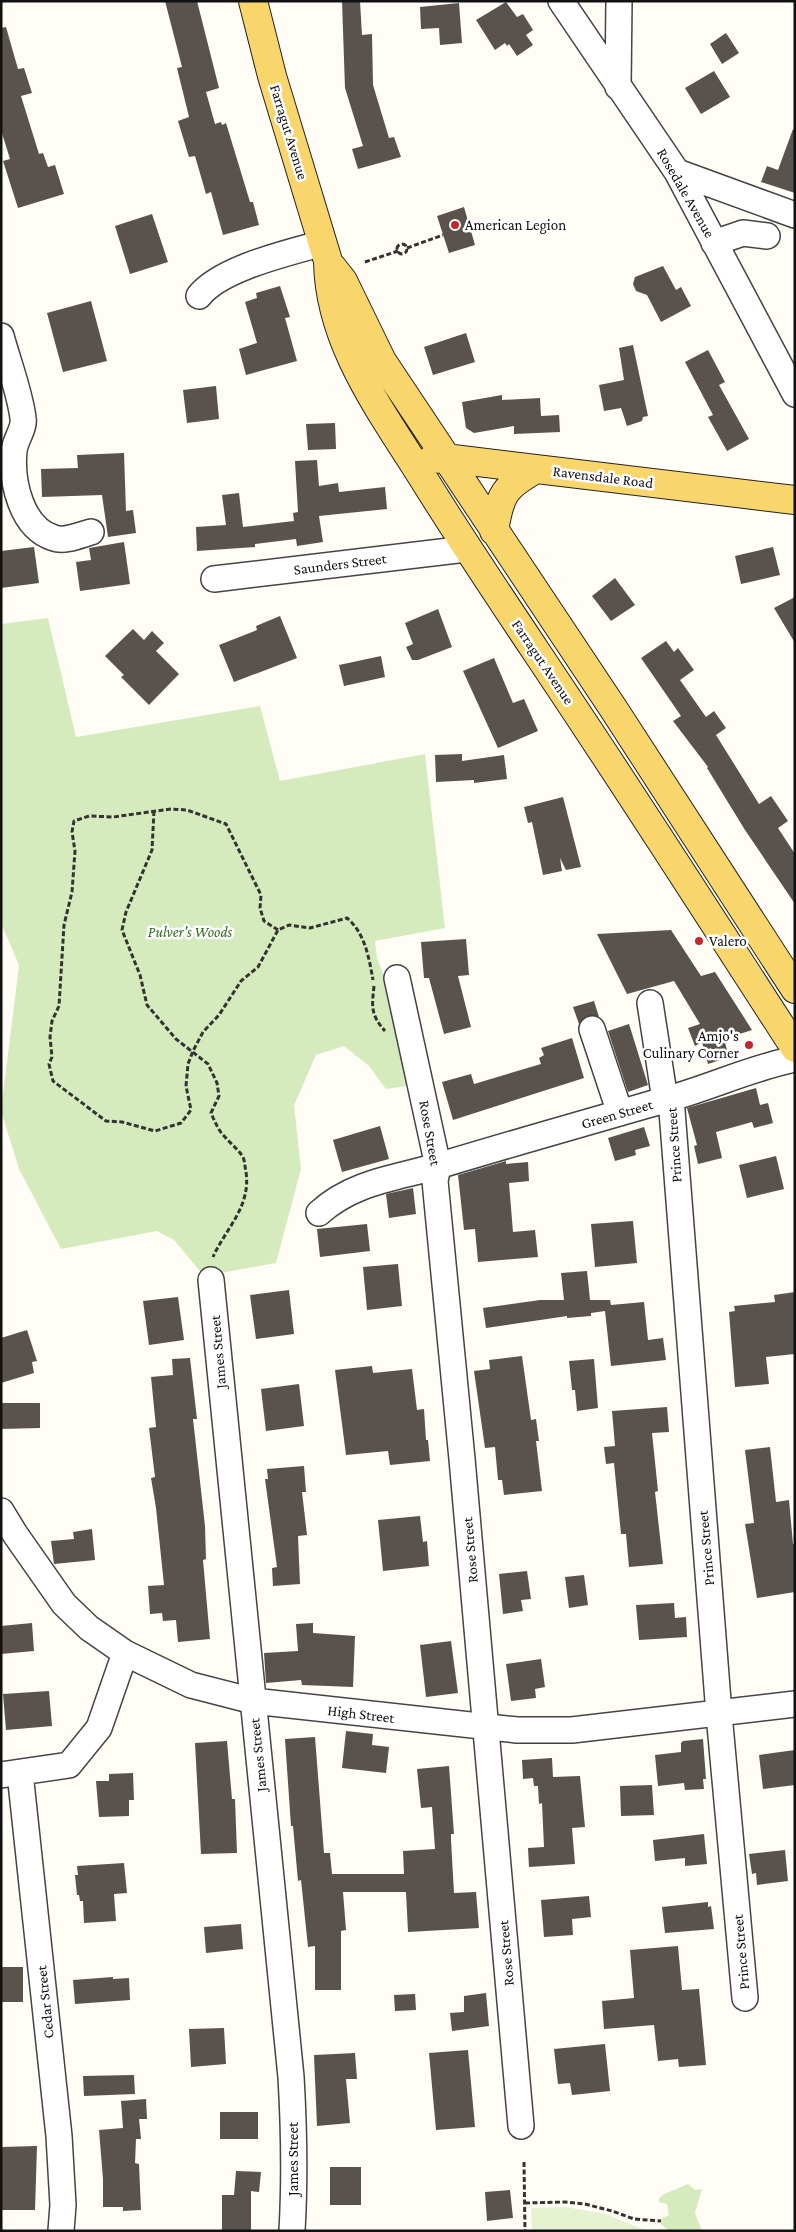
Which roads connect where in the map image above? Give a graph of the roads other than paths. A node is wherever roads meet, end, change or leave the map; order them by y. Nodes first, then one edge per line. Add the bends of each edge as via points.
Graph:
1 (253, 1) edge
2 (561, 1) edge
3 (618, 1) edge
4 (618, 87) junction
5 (677, 172) junction
6 (795, 215) edge
7 (767, 236) dead end
8 (714, 243) junction
9 (325, 252) junction
10 (199, 296) dead end
11 (1, 336) edge
12 (795, 394) edge
13 (445, 458) junction
14 (411, 459) junction
15 (536, 469) junction
16 (795, 500) edge
17 (494, 531) junction
18 (91, 532) dead end
19 (466, 549) junction
20 (214, 579) dead end
21 (613, 708) junction
22 (586, 726) junction
23 (713, 863) junction
24 (687, 880) junction
25 (755, 927) junction
26 (728, 945) junction
27 (397, 978) dead end
28 (795, 989) edge
29 (650, 1003) dead end
30 (592, 1029) dead end
31 (795, 1048) edge
32 (795, 1059) edge
33 (668, 1099) junction
34 (620, 1113) junction
35 (438, 1166) junction
36 (319, 1213) dead end
37 (211, 1280) road end
38 (1, 1511) edge
39 (8, 1535) edge
40 (125, 1653) junction
41 (253, 1701) junction
42 (795, 1704) edge
43 (720, 1714) junction
44 (487, 1727) junction
45 (11, 1774) edge
46 (745, 1998) dead end
47 (521, 2126) dead end
48 (61, 2231) edge
49 (292, 2231) edge

1 - 9 main road, Farragut Avenue
2 - 4 street, Rosedale Avenue
3 - 4 street
4 - 5 street, Rosedale Avenue
5 - 6 street
5 - 8 street, Rosedale Avenue
7 - 8 street via 743,233
8 - 12 street, Rosedale Avenue
9 - 10 street via 268,258 206,287
9 - 13 main road, Farragut Avenue via 343,281 382,361
9 - 14 main road, Farragut Avenue via 328,286 348,353
11 - 18 street via 24,420 14,447 12,465 29,521 37,530 54,539
13 - 14 main road, Ravensdale Road
13 - 15 main road, Ravensdale Road
13 - 17 main road, Farragut Avenue
14 - 19 main road, Farragut Avenue
15 - 16 main road, Ravensdale Road
15 - 17 main road via 515,481 504,492
17 - 21 main road, Farragut Avenue
19 - 20 street, Saunders Street
19 - 22 main road, Farragut Avenue
21 - 22 main road
21 - 23 main road, Farragut Avenue
22 - 24 main road, Farragut Avenue
23 - 24 main road
23 - 25 main road, Farragut Avenue
24 - 26 main road, Farragut Avenue
25 - 26 main road
25 - 28 main road, Farragut Avenue
26 - 31 main road, Farragut Avenue
27 - 35 street, Rose Street
29 - 33 street, Prince Street
30 - 34 street
32 - 33 street, Green Street via 764,1066
33 - 34 street, Green Street
33 - 43 street, Prince Street
34 - 35 street, Green Street
35 - 36 street, Green Street via 385,1178 344,1194
35 - 44 street, Rose Street via 435,1181
37 - 41 street, James Street
38 - 39 street, High Street
39 - 40 street, High Street via 64,1604 89,1628
40 - 41 street, High Street via 191,1685
40 - 45 street via 99,1728 69,1765
41 - 44 street, High Street
41 - 49 street, James Street via 292,2094
42 - 43 street, High Street
43 - 44 street, High Street via 572,1730
43 - 46 street, Prince Street
44 - 47 street, Rose Street
45 - 48 street, Cedar Street via 59,2136 63,2205

